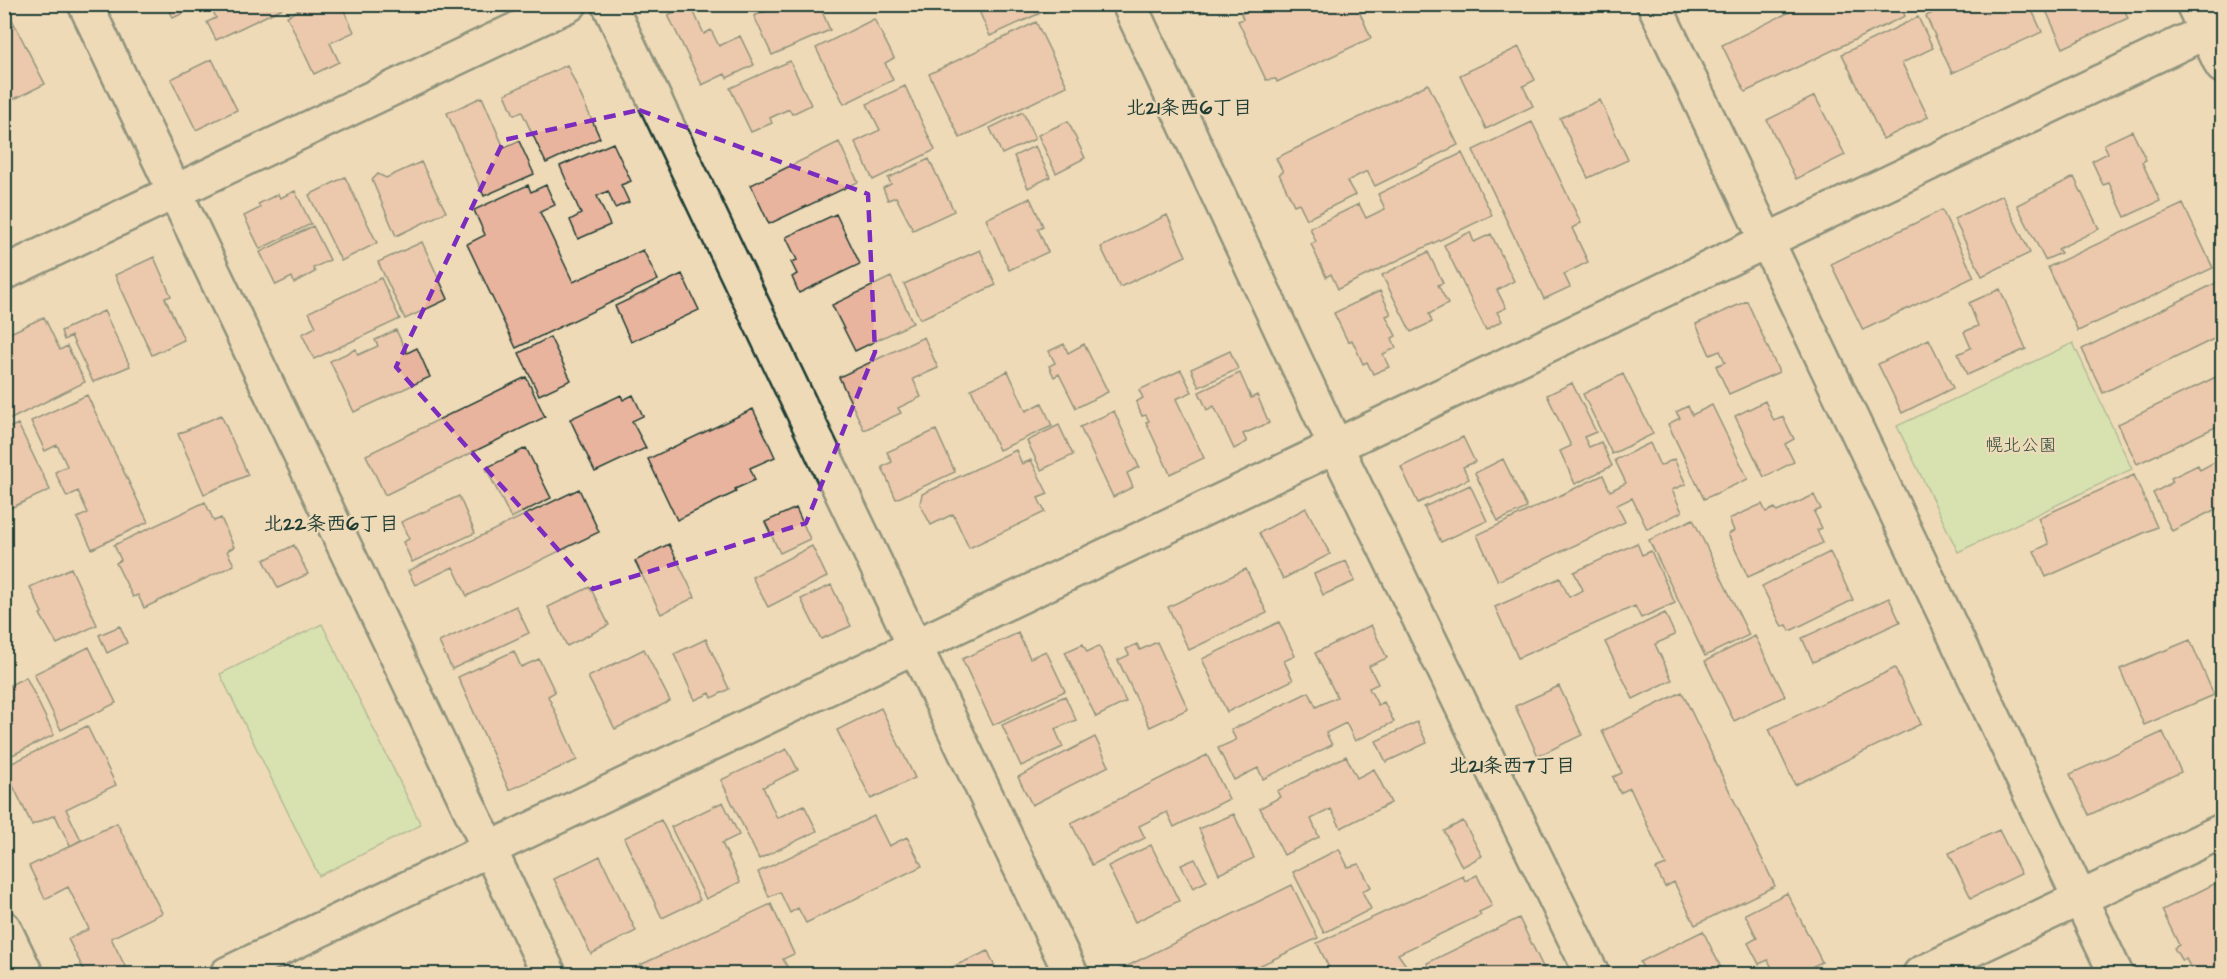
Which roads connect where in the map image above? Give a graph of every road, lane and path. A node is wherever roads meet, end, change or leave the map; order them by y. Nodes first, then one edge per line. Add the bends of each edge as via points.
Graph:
1 (85, 4) edge
2 (570, 4) edge
3 (609, 4) edge
4 (1129, 4) edge
5 (1654, 4) edge
6 (2207, 20) edge
7 (2223, 66) edge
8 (175, 192) junction
9 (1768, 242) junction
10 (4, 273) edge
11 (1336, 447) junction
12 (914, 648) junction
13 (2223, 831) edge
14 (490, 850) junction
15 (2081, 898) junction
16 (4, 928) edge
17 (26, 975) edge
18 (227, 975) edge
19 (549, 975) edge
20 (1071, 975) edge
21 (1592, 975) edge
22 (1920, 975) edge
23 (2116, 975) edge

1 - 8 street
2 - 8 street
3 - 12 street
4 - 11 street
5 - 9 street
6 - 7 street
6 - 9 street
8 - 10 street
8 - 14 street
9 - 11 street
9 - 15 street
11 - 12 street
11 - 21 street
12 - 14 street
12 - 20 street
13 - 15 street
14 - 18 street
14 - 19 street
15 - 22 street
15 - 23 street
16 - 17 street

